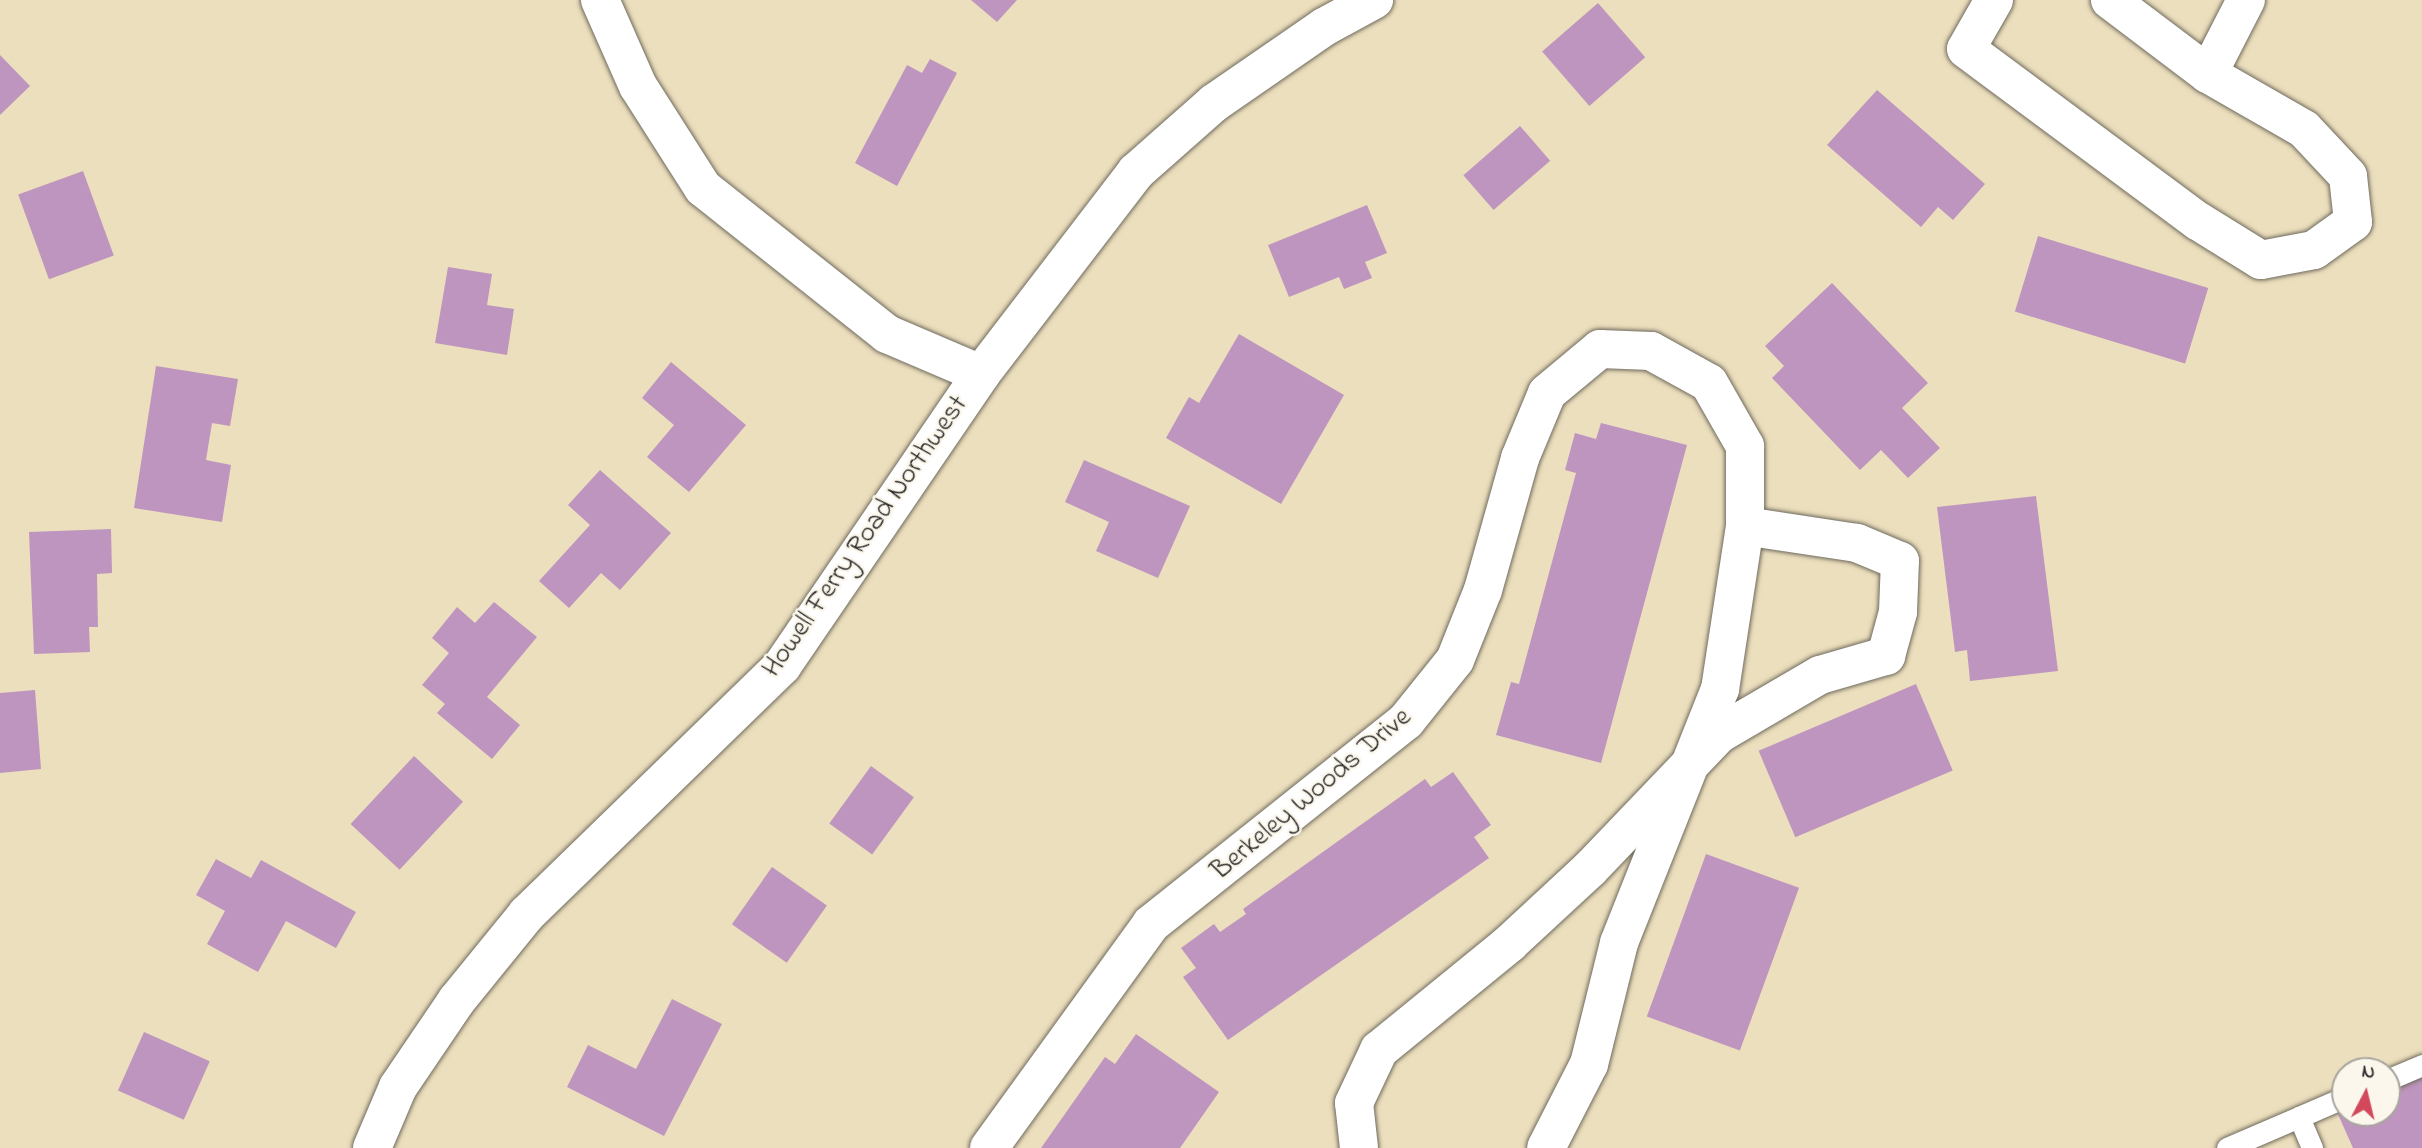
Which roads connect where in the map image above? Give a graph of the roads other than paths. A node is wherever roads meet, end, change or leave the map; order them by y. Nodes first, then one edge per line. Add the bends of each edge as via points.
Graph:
1 (600, 0) edge
2 (1374, 0) edge
3 (1994, 0) edge
4 (2110, 0) edge
5 (2246, 0) edge
6 (2208, 74) junction
7 (981, 374) junction
8 (1745, 526) junction
9 (1690, 765) junction
10 (2422, 1065) edge
11 (2401, 1074) edge
12 (2331, 1103) edge
13 (2299, 1117) junction
14 (372, 1148) edge
15 (989, 1148) edge
16 (1359, 1148) edge
17 (1546, 1148) edge
18 (2227, 1148) edge
19 (2312, 1148) edge

1 - 7 street via 638,86 704,188 887,334
2 - 7 street, Howell Ferry Road Northwest via 1324,27 1214,103 1136,172
3 - 6 street via 1966,49 2198,222 2261,260 2314,250 2353,222 2348,176 2304,129
4 - 6 street
5 - 6 street
7 - 14 street, Howell Ferry Road Northwest via 782,666 527,914 457,1000 398,1087
8 - 9 street, Berkeley Woods Drive via 1720,689
8 - 9 street, Berkeley Woods Drive via 1857,543 1900,561 1898,612 1886,656 1820,675 1719,734
8 - 15 street, Berkeley Woods Drive via 1745,446 1709,383 1651,351 1600,349 1547,393 1520,458 1483,590 1455,660 1406,722 1151,924
9 - 16 street, Berkeley Woods Drive via 1520,934 1379,1050 1354,1103
9 - 17 street, Berkeley Woods Drive via 1619,943 1589,1064
10 - 11 lane
12 - 13 lane
13 - 18 lane
13 - 19 lane

